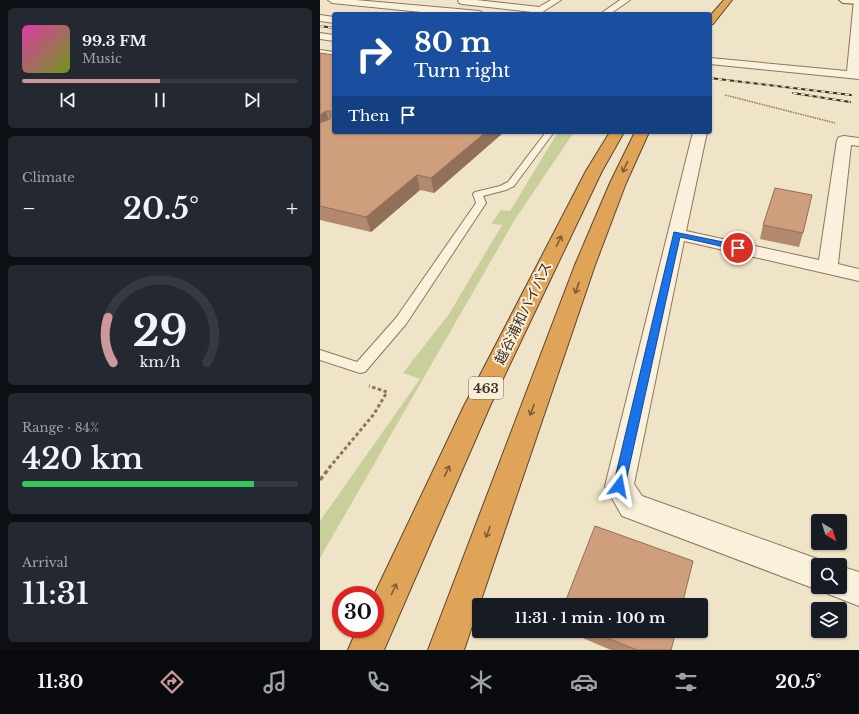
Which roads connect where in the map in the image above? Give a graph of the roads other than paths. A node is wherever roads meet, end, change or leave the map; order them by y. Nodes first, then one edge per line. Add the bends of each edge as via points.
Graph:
1 (332, 0) edge
2 (451, 0) edge
3 (557, 0) edge
4 (626, 0) edge
5 (728, 0) edge
6 (843, 0) edge
7 (859, 1) edge
8 (447, 12) edge
9 (607, 12) edge
10 (320, 18) edge
11 (332, 20) edge
12 (712, 20) edge
13 (320, 36) edge
14 (332, 38) edge
15 (320, 52) edge
16 (332, 54) edge
17 (712, 61) edge
18 (856, 75) edge
19 (548, 134) edge
20 (616, 134) edge
21 (641, 134) edge
22 (700, 134) edge
23 (859, 142) edge
24 (677, 234) junction
25 (828, 268) junction
26 (859, 274) edge
27 (320, 355) edge
28 (811, 571) edge
29 (847, 584) edge
30 (859, 588) edge
31 (366, 650) edge
32 (446, 650) edge

1 - 8 street
2 - 3 street via 541,10
4 - 9 street
5 - 12 highway
6 - 7 street
7 - 18 street
10 - 11 street
13 - 14 street
15 - 16 lane
17 - 18 street
19 - 27 lane via 511,184 478,194 481,203 451,248 401,321 360,368
31 -> 20 highway, 越谷浦和バイパス / 463 via 477,406 594,170
21 -> 32 highway via 618,182 585,265
22 - 24 street
23 - 25 street via 844,140
24 - 25 street
24 - 28 street via 619,486 632,506
25 - 26 street
29 - 30 street

